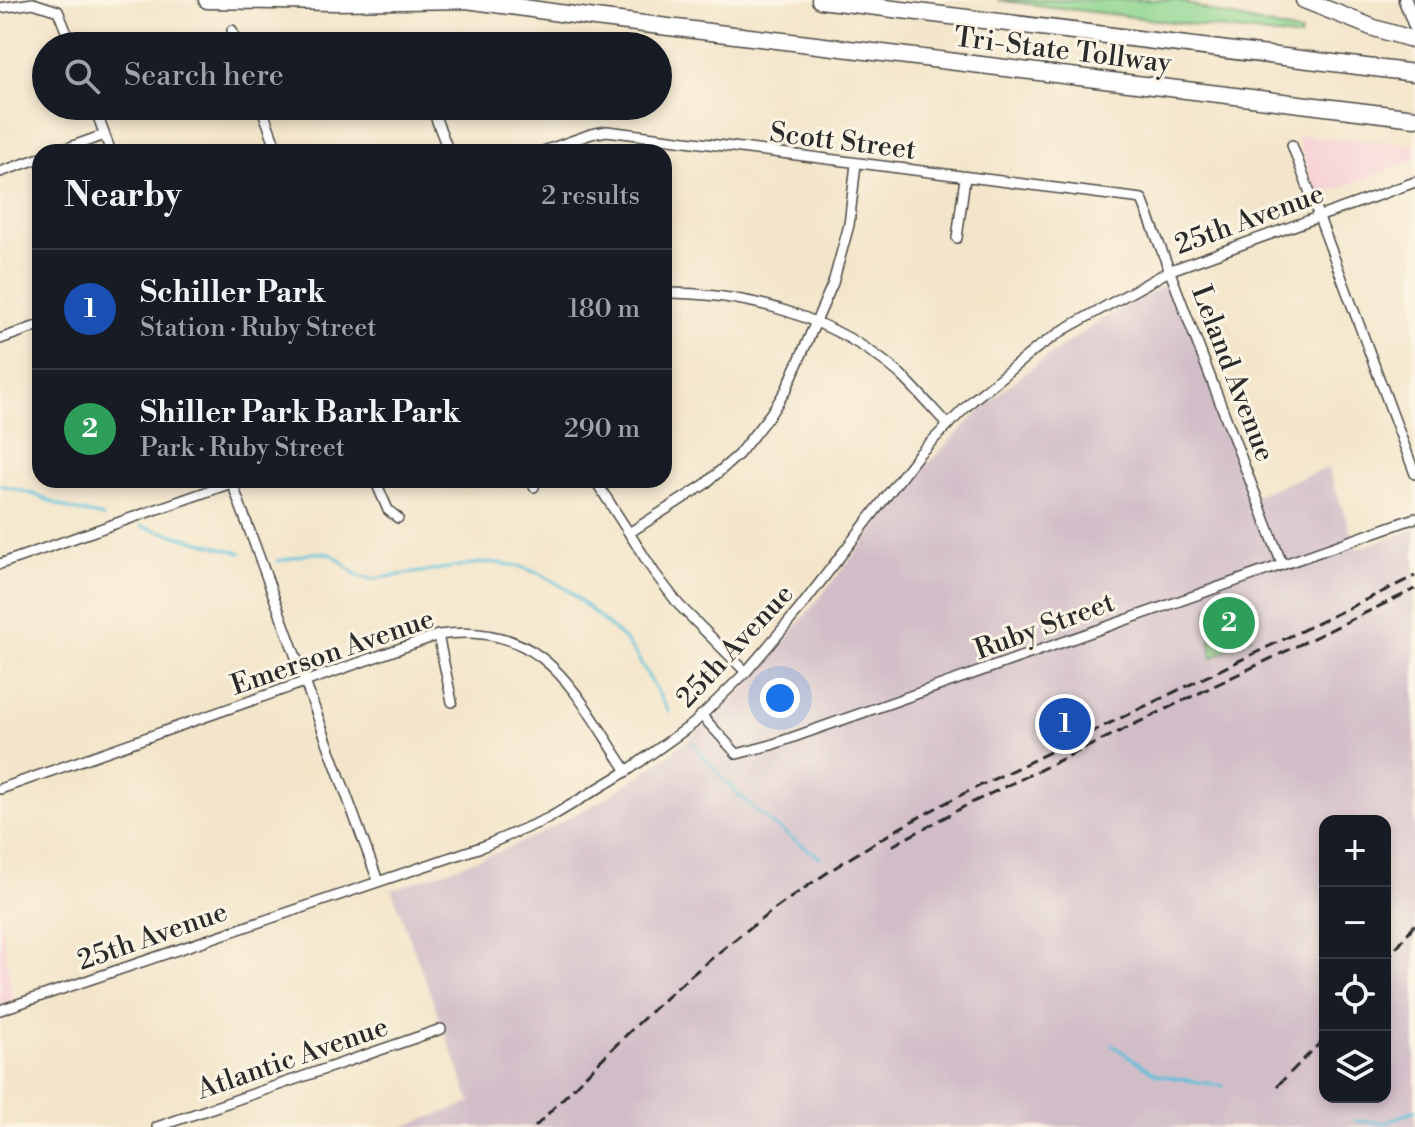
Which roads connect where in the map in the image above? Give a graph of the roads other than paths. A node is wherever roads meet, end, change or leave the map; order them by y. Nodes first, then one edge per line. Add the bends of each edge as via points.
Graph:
1 (207, 0) edge
2 (467, 0) edge
3 (820, 0) edge
4 (1304, 0) edge
5 (1405, 0) edge
6 (0, 8) edge
7 (1415, 26) edge
8 (66, 32) edge
9 (1415, 40) edge
10 (1415, 73) edge
11 (1415, 118) edge
12 (99, 120) edge
13 (266, 120) edge
14 (436, 120) edge
15 (104, 135) junction
16 (79, 144) edge
17 (108, 144) edge
18 (275, 144) edge
19 (446, 144) edge
20 (563, 144) edge
21 (1292, 145) dead end
22 (32, 161) edge
23 (856, 164) junction
24 (0, 172) edge
25 (965, 178) junction
26 (1415, 182) edge
27 (1142, 199) joint
28 (1318, 216) junction
29 (957, 238) dead end
30 (1171, 270) junction
31 (672, 294) edge
32 (816, 322) junction
33 (32, 328) edge
34 (0, 339) edge
35 (947, 424) junction
36 (1415, 474) edge
37 (215, 488) edge
38 (236, 488) edge
39 (378, 488) edge
40 (600, 488) edge
41 (398, 518) dead end
42 (1415, 518) edge
43 (629, 533) junction
44 (0, 564) edge
45 (1282, 564) junction
46 (438, 635) junction
47 (746, 672) junction
48 (305, 683) junction
49 (452, 702) dead end
50 (701, 715) junction
51 (627, 771) junction
52 (0, 789) edge
53 (378, 881) junction
54 (0, 1010) edge
55 (441, 1029) dead end
56 (157, 1127) edge

1 - 2 highway, Tri-State Tollway
2 - 11 highway, Tri-State Tollway
3 - 10 highway, Tri-State Tollway
4 - 9 highway
5 - 7 main road
6 - 8 street via 33,3 58,11
12 - 15 street
13 - 18 street
14 - 19 street
15 - 16 street
15 - 17 street
20 - 23 street, Scott Street via 607,131
21 - 28 street
22 - 24 street
23 - 25 street, Scott Street
23 - 32 street via 843,251
25 - 27 street, Scott Street
25 - 29 street
26 - 28 street, 25th Avenue
27 - 30 street, Leland Avenue
28 - 30 street, 25th Avenue
28 - 36 street
30 - 35 street, 25th Avenue via 1065,329
30 - 45 street, Leland Avenue
31 - 32 street via 737,298
32 - 35 street via 899,374
32 - 43 street via 786,390 755,435 704,485
33 - 34 street
35 - 47 street, 25th Avenue
37 - 44 street
38 - 48 street
39 - 41 street via 388,510
40 - 43 street
42 - 45 street, Ruby Street
43 - 47 street via 679,605
45 - 50 street, Ruby Street via 737,754
46 - 48 street, Emerson Avenue
46 - 49 street
46 - 51 street, Emerson Avenue via 499,635 542,656 564,677
47 - 50 street, 25th Avenue
48 - 52 street, Emerson Avenue
48 - 53 street
50 - 51 street, 25th Avenue
51 - 53 street, 25th Avenue via 549,818
53 - 54 street, 25th Avenue
55 - 56 street, Atlantic Avenue

